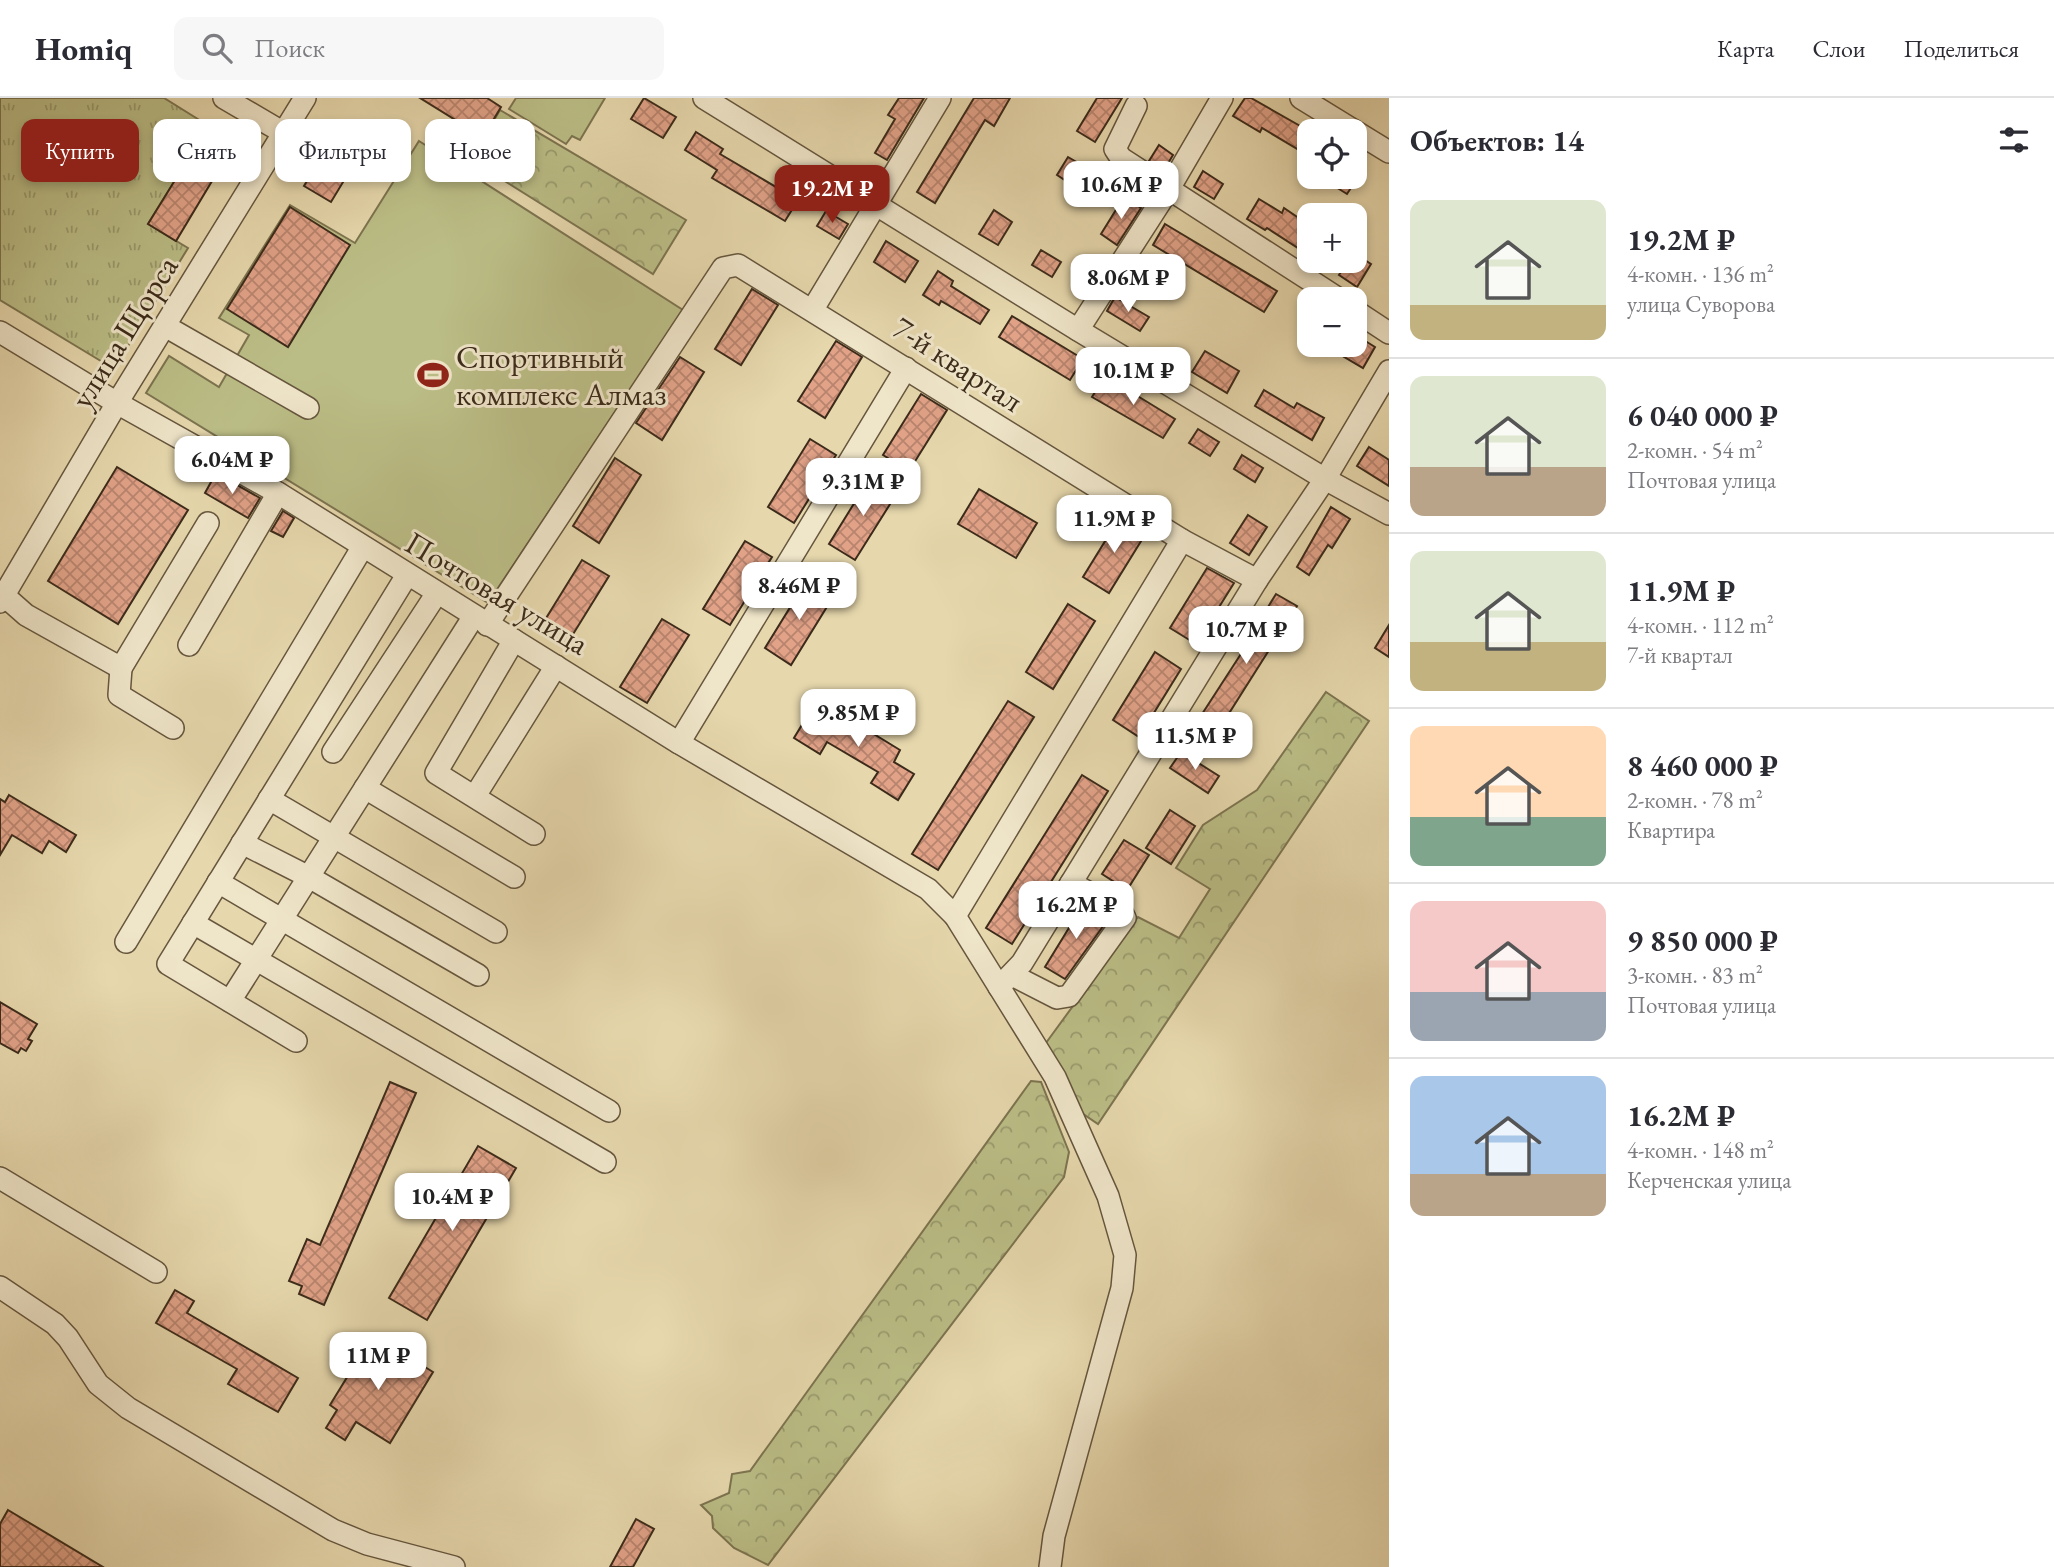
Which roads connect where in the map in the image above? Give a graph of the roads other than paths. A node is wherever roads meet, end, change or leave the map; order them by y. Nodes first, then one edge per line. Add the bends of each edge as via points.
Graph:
1 (224, 98) edge
2 (305, 98) edge
3 (704, 98) edge
4 (940, 98) edge
5 (1222, 98) edge
6 (1301, 98) edge
7 (1136, 106) dead end
8 (292, 119) edge
9 (275, 128) edge
10 (275, 148) edge
11 (1389, 152) edge
12 (1170, 187) junction
13 (875, 203) junction
14 (1321, 287) edge
15 (813, 309) junction
16 (1367, 319) edge
17 (166, 326) junction
18 (1078, 330) junction
19 (0, 331) edge
20 (1389, 333) edge
21 (906, 368) junction
22 (1389, 371) edge
23 (117, 403) junction
24 (307, 408) dead end
25 (1325, 479) junction
26 (278, 493) junction
27 (1389, 514) edge
28 (208, 523) dead end
29 (1181, 540) junction
30 (362, 548) junction
31 (407, 575) junction
32 (1257, 580) junction
33 (437, 593) junction
34 (1, 596) edge
35 (480, 620) junction
36 (514, 640) junction
37 (189, 645) dead end
38 (556, 666) junction
39 (121, 668) junction
40 (173, 728) dead end
41 (678, 743) junction
42 (333, 752) dead end
43 (365, 788) junction
44 (475, 796) junction
45 (269, 799) junction
46 (534, 834) dead end
47 (334, 836) junction
48 (242, 843) junction
49 (309, 877) junction
50 (514, 877) dead end
51 (218, 883) junction
52 (1071, 883) junction
53 (955, 916) junction
54 (281, 920) junction
55 (193, 923) junction
56 (496, 932) dead end
57 (126, 942) dead end
58 (257, 959) junction
59 (478, 975) dead end
60 (1006, 981) junction
61 (230, 1001) junction
62 (296, 1041) dead end
63 (609, 1111) dead end
64 (605, 1162) dead end
65 (0, 1178) edge
66 (156, 1272) dead end
67 (0, 1287) edge
68 (454, 1567) edge
69 (1050, 1567) edge

1 - 9 street
2 - 8 street, улица Щорса
3 - 13 street
4 - 13 street
5 - 12 street
6 - 11 street
7 - 12 street via 1115,149 1139,171
10 - 17 street, улица Щорса
12 - 14 street
12 - 18 street
13 - 15 street
13 - 18 street
15 - 21 street, 7-й квартал
15 - 35 street, 7-й квартал via 738,265 723,268
16 - 20 street
17 - 23 street, улица Щорса
17 - 24 street
18 - 25 street
19 - 23 street, Почтовая улица
21 - 29 street, 7-й квартал
21 - 41 street
22 - 25 street
23 - 26 street, Почтовая улица
23 - 34 street, улица Щорса
25 - 27 street
25 - 32 street
26 - 30 street, Почтовая улица
26 - 37 street
28 - 39 street
29 - 32 street, 7-й квартал
29 - 53 street
30 - 31 street, Почтовая улица
30 - 57 street
31 - 33 street, Почтовая улица
31 - 45 street
32 - 52 street
33 - 35 street, Почтовая улица
33 - 42 street
34 - 39 street
35 - 36 street, Почтовая улица
35 - 43 street, 7-й квартал
36 - 38 street, Почтовая улица
36 - 44 street via 436,772
38 - 41 street, Почтовая улица
38 - 44 street
39 - 40 street via 119,695
41 - 53 street, Почтовая улица via 928,889
43 - 47 street, 7-й квартал
43 - 50 street
44 - 46 street
45 - 47 street
45 - 48 street
47 - 49 street, 7-й квартал
47 - 56 street
48 - 49 street
48 - 51 street
49 - 54 street, 7-й квартал
49 - 59 street
51 - 54 street
51 - 55 street
52 - 60 street
52 - 60 street via 1121,910 1125,918 1069,996 1057,998
53 - 60 street, Почтовая улица
54 - 58 street, 7-й квартал
54 - 63 street
55 - 58 street
55 - 61 street via 168,964
58 - 61 street, 7-й квартал
58 - 64 street
60 - 69 street, Почтовая улица via 1108,1196 1125,1255 1122,1288 1054,1536
61 - 62 street
65 - 66 street
67 - 68 street via 55,1324 98,1384 128,1408 332,1530

